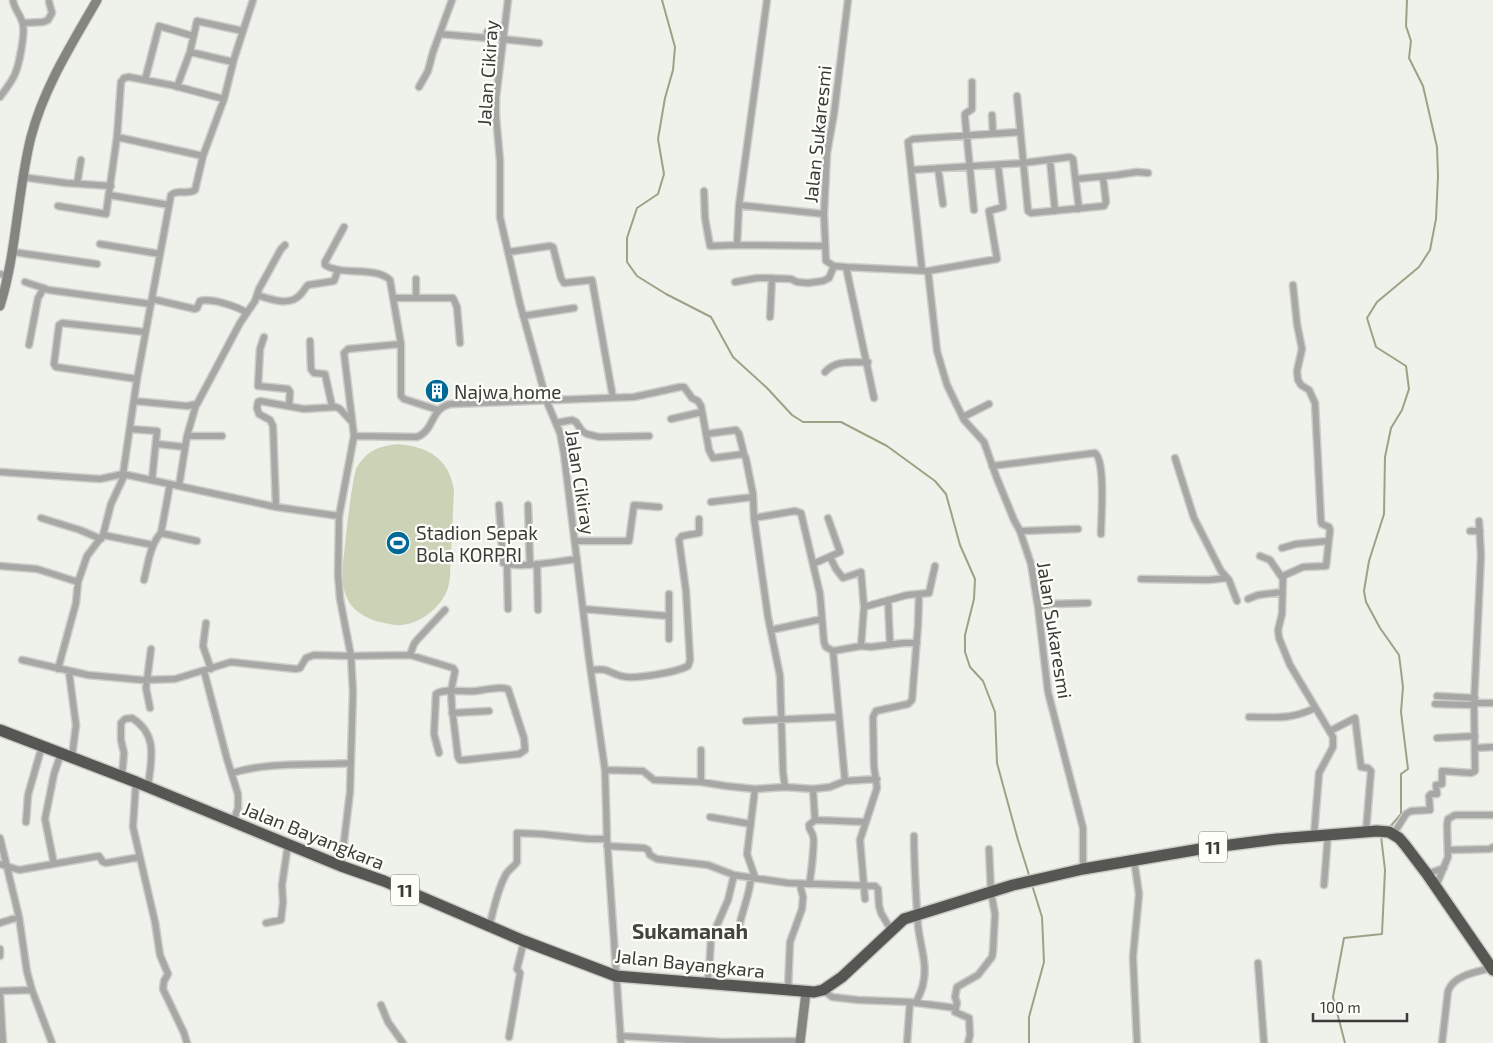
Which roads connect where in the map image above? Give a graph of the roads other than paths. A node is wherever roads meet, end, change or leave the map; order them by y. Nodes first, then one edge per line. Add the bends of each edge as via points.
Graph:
1 (13, 0) edge
2 (97, 0) edge
3 (252, 0) edge
4 (452, 0) edge
5 (508, 0) edge
6 (768, 0) edge
7 (848, 0) edge
8 (49, 2) dead end
9 (23, 23) junction
10 (243, 31) junction
11 (440, 34) junction
12 (193, 36) junction
13 (502, 36) junction
14 (539, 43) dead end
15 (190, 52) junction
16 (233, 62) junction
17 (145, 80) junction
18 (972, 82) dead end
19 (177, 87) junction
20 (419, 87) dead end
21 (1017, 96) dead end
22 (0, 97) edge
23 (224, 99) junction
24 (992, 115) dead end
25 (1020, 132) junction
26 (993, 134) junction
27 (967, 136) junction
28 (117, 137) junction
29 (203, 156) junction
30 (81, 160) dead end
31 (1050, 160) junction
32 (1023, 163) junction
33 (998, 165) junction
34 (968, 166) junction
35 (938, 168) junction
36 (911, 170) junction
37 (1148, 172) dead end
38 (22, 176) junction
39 (1102, 177) junction
40 (1076, 179) junction
41 (77, 184) junction
42 (111, 186) junction
43 (704, 191) dead end
44 (109, 195) junction
45 (943, 204) dead end
46 (169, 205) junction
47 (739, 205) junction
48 (58, 206) dead end
49 (1079, 209) junction
50 (974, 210) dead end
51 (1055, 211) junction
52 (824, 214) junction
53 (344, 227) dead end
54 (100, 244) dead end
55 (285, 245) dead end
56 (737, 245) junction
57 (825, 246) junction
58 (13, 252) junction
59 (508, 252) junction
60 (160, 254) junction
61 (98, 264) dead end
62 (834, 266) junction
63 (846, 267) junction
64 (338, 270) junction
65 (925, 270) junction
66 (4, 275) edge
67 (772, 278) junction
68 (416, 279) dead end
69 (25, 282) dead end
70 (735, 282) dead end
71 (1293, 285) dead end
72 (44, 288) junction
73 (257, 295) junction
74 (394, 298) junction
75 (416, 298) junction
76 (151, 302) junction
77 (0, 306) edge
78 (574, 308) dead end
79 (247, 313) junction
80 (523, 316) junction
81 (770, 317) dead end
82 (145, 332) junction
83 (264, 337) dead end
84 (310, 341) dead end
85 (460, 343) dead end
86 (401, 344) junction
87 (29, 345) dead end
88 (868, 362) junction
89 (825, 372) dead end
90 (137, 379) junction
91 (612, 398) junction
92 (874, 398) dead end
93 (134, 401) junction
94 (547, 402) junction
95 (989, 404) dead end
96 (196, 405) junction
97 (289, 406) junction
98 (332, 406) junction
99 (438, 410) junction
100 (702, 412) junction
101 (962, 417) junction
102 (671, 419) dead end
103 (352, 422) junction
104 (556, 423) junction
105 (130, 429) junction
106 (706, 434) junction
107 (187, 436) junction
108 (222, 436) dead end
109 (354, 436) junction
110 (649, 436) dead end
111 (157, 444) junction
112 (185, 447) junction
113 (744, 454) junction
114 (1175, 458) dead end
115 (992, 466) junction
116 (0, 472) edge
117 (124, 474) junction
118 (152, 480) junction
119 (170, 484) junction
120 (179, 486) junction
121 (753, 498) junction
122 (711, 502) dead end
123 (500, 505) dead end
124 (528, 506) dead end
125 (276, 507) junction
126 (659, 507) dead end
127 (339, 516) junction
128 (40, 518) dead end
129 (754, 518) junction
130 (828, 518) dead end
131 (699, 519) dead end
132 (1479, 521) dead end
133 (1078, 530) dead end
134 (1020, 531) junction
135 (1470, 531) dead end
136 (1480, 531) junction
137 (161, 533) junction
138 (1101, 534) dead end
139 (102, 537) junction
140 (198, 541) dead end
141 (575, 541) junction
142 (1328, 541) junction
143 (153, 545) junction
144 (1282, 548) dead end
145 (1260, 556) dead end
146 (830, 557) junction
147 (577, 559) junction
148 (533, 564) junction
149 (813, 564) junction
150 (507, 565) junction
151 (0, 566) edge
152 (935, 566) dead end
153 (1226, 578) junction
154 (1283, 578) junction
155 (1141, 579) dead end
156 (144, 580) dead end
157 (78, 582) junction
158 (1282, 592) junction
159 (669, 594) dead end
160 (919, 594) junction
161 (1248, 598) dead end
162 (888, 600) junction
163 (1237, 601) dead end
164 (1088, 603) dead end
165 (1038, 606) junction
166 (864, 607) junction
167 (508, 609) dead end
168 (583, 609) junction
169 (445, 610) dead end
170 (538, 610) dead end
171 (668, 616) junction
172 (822, 619) junction
173 (206, 623) dead end
174 (771, 630) junction
175 (669, 639) dead end
176 (917, 643) junction
177 (890, 644) junction
178 (861, 646) junction
179 (151, 649) dead end
180 (833, 652) junction
181 (410, 655) junction
182 (351, 656) junction
183 (22, 660) dead end
184 (58, 669) junction
185 (208, 670) junction
186 (591, 670) junction
187 (69, 672) junction
188 (146, 680) junction
189 (451, 691) junction
190 (1437, 696) dead end
191 (1475, 702) junction
192 (1493, 703) edge
193 (1435, 704) dead end
194 (150, 708) dead end
195 (1315, 708) junction
196 (489, 711) dead end
197 (452, 713) junction
198 (1249, 717) dead end
199 (839, 718) junction
200 (781, 719) junction
201 (746, 721) dead end
202 (0, 730) edge
203 (1330, 731) junction
204 (1475, 736) junction
205 (1437, 738) dead end
206 (42, 746) junction
207 (1493, 747) edge
208 (1475, 748) junction
209 (700, 750) dead end
210 (438, 753) dead end
211 (66, 755) junction
212 (351, 763) junction
213 (605, 770) junction
214 (232, 773) junction
215 (122, 776) junction
216 (877, 779) junction
217 (845, 781) junction
218 (136, 782) junction
219 (701, 782) junction
220 (148, 787) junction
221 (785, 787) junction
222 (756, 789) junction
223 (813, 789) junction
224 (1493, 815) edge
225 (710, 817) dead end
226 (816, 820) junction
227 (26, 822) dead end
228 (233, 822) junction
229 (866, 822) junction
230 (751, 824) junction
231 (1381, 832) junction
232 (1328, 834) junction
233 (1314, 835) junction
234 (914, 836) dead end
235 (0, 838) edge
236 (607, 842) junction
237 (288, 844) junction
238 (1493, 847) edge
239 (989, 849) dead end
240 (1448, 850) junction
241 (140, 857) junction
242 (1134, 860) junction
243 (0, 864) edge
244 (54, 864) junction
245 (8, 866) junction
246 (341, 866) junction
247 (1444, 868) junction
248 (1083, 869) junction
249 (1427, 874) junction
250 (734, 875) junction
251 (753, 877) junction
252 (810, 884) junction
253 (800, 885) junction
254 (1324, 885) dead end
255 (864, 886) junction
256 (1436, 886) junction
257 (991, 892) junction
258 (865, 899) dead end
259 (918, 913) junction
260 (18, 917) junction
261 (0, 923) edge
262 (266, 923) dead end
263 (489, 927) junction
264 (740, 928) dead end
265 (891, 930) junction
266 (524, 941) junction
267 (0, 948) edge
268 (0, 956) edge
269 (1258, 963) dead end
270 (1492, 969) edge
271 (616, 976) junction
272 (707, 984) junction
273 (32, 990) junction
274 (788, 990) junction
275 (823, 990) junction
276 (0, 992) edge
277 (806, 992) junction
278 (913, 1002) junction
279 (381, 1005) dead end
280 (956, 1008) junction
281 (509, 1037) dead end
282 (620, 1039) edge
283 (800, 1042) edge
284 (3, 1043) edge
285 (52, 1043) edge
286 (187, 1043) edge
287 (403, 1043) edge
288 (907, 1043) edge
289 (968, 1043) edge
290 (1137, 1043) edge
291 (1264, 1043) edge
292 (1442, 1043) edge

1 - 9 street
2 - 38 street via 64,56 44,100
3 - 10 street
4 - 11 street
5 - 13 street, Jalan Cikiray
6 - 47 street
7 - 52 street, Jalan Sukaresmi via 827,154
8 - 9 street via 52,13 48,20
9 - 22 street via 16,71
10 - 12 street via 198,21
10 - 16 street
11 - 13 street via 487,38 487,32 492,29
11 - 20 street
12 - 15 street
12 - 17 street via 159,26
13 - 14 street
13 - 59 street, Jalan Cikiray via 496,116 500,161 499,209
15 - 16 street
15 - 19 street
16 - 23 street
17 - 19 street
17 - 28 street via 129,77 122,80
18 - 27 street via 972,109 965,116
19 - 23 street
21 - 25 street
23 - 29 street
24 - 26 street
25 - 26 street
25 - 32 street
26 - 27 street
27 - 34 street
27 - 36 street, Jalan Sukaresmi via 911,140 908,144
28 - 29 street
28 - 42 street
29 - 46 street via 195,190 172,193
30 - 41 street
31 - 32 street
31 - 40 street via 1072,158
31 - 51 street
32 - 33 street
32 - 51 street via 1028,211
33 - 34 street
33 - 65 street via 1003,207 989,211 997,258
34 - 35 street
34 - 50 street
35 - 36 street
35 - 45 street
36 - 65 street, Jalan Sukaresmi
37 - 39 street
38 - 41 street
38 - 58 street
39 - 40 street
39 - 49 street via 1105,205
40 - 49 street
41 - 42 street
42 - 44 street
43 - 56 street via 710,246
44 - 46 street
44 - 48 street via 106,214
46 - 60 street
47 - 52 street
47 - 56 street
49 - 51 street
52 - 57 street, Jalan Sukaresmi
53 - 64 street via 325,262 327,267
54 - 60 street
55 - 73 street
56 - 57 street
57 - 62 street, Jalan Sukaresmi via 826,262
58 - 61 street
58 - 66 street
59 - 80 street, Jalan Cikiray
59 - 91 street via 550,246 564,283 592,280
60 - 76 street
62 - 63 street
62 - 67 street via 830,276 823,281
63 - 65 street
63 - 88 street
64 - 73 street via 334,281 308,285 295,299 282,302
64 - 74 street via 385,275 390,280
65 - 101 street, Jalan Sukaresmi via 938,357
66 - 77 street
67 - 70 street
67 - 81 street
68 - 75 street
69 - 72 street
71 - 142 street via 1302,349 1298,380 1309,390 1314,403 1322,522 1330,528
72 - 76 street
72 - 87 street via 38,298
73 - 79 street
74 - 75 street
74 - 86 street
75 - 85 street via 454,299
76 - 79 street via 194,309 203,300 235,306
76 - 82 street
78 - 80 street
79 - 96 street
80 - 94 street, Jalan Cikiray
82 - 90 street
82 - 90 street via 59,325 56,367
83 - 97 street via 260,349 258,386 288,389
84 - 98 street via 311,369 326,376
86 - 99 street via 401,396
86 - 103 street via 345,351
88 - 89 street via 836,363
88 - 92 street
90 - 93 street
91 - 94 street
91 - 100 street via 684,387 692,398 700,402
93 - 96 street
93 - 105 street
94 - 99 street via 451,404
94 - 104 street, Jalan Cikiray
95 - 101 street
96 - 107 street
97 - 98 street via 304,409
97 - 125 street via 260,401 257,404 259,414 270,420 273,426
98 - 103 street via 340,409
99 - 109 street via 426,432 417,437
100 - 102 street
100 - 106 street
101 - 115 street, Jalan Sukaresmi via 984,442
103 - 109 street
104 - 110 street via 576,422 582,431 599,438
104 - 141 street, Jalan Cikiray via 564,454
105 - 111 street via 158,431
105 - 117 street
106 - 113 street via 736,430
106 - 113 street via 713,458
107 - 108 street
107 - 112 street
109 - 127 street
111 - 112 street
111 - 118 street
112 - 120 street
113 - 121 street
114 - 153 street via 1194,518
115 - 134 street, Jalan Sukaresmi
115 - 138 street via 1095,453 1099,457 1103,498
116 - 117 street via 100,479
117 - 118 street
117 - 139 street
118 - 119 street
119 - 120 street
119 - 137 street
120 - 125 street
121 - 122 street
121 - 129 street
123 - 150 street via 502,560
124 - 148 street
125 - 127 street
126 - 141 street via 634,505 629,541
127 - 182 street via 338,576
128 - 139 street
129 - 149 street via 799,511
129 - 174 street
130 - 146 street via 840,549
131 - 186 street via 698,533 682,536 679,540 686,591 688,666 630,678 607,670
132 - 136 street
133 - 134 street
134 - 165 street, Jalan Sukaresmi via 1031,564
135 - 136 street
136 - 191 street
137 - 140 street
137 - 143 street
139 - 143 street
139 - 157 street via 87,556
141 - 147 street, Jalan Cikiray
142 - 144 street
142 - 154 street via 1326,566 1303,567 1285,574
143 - 156 street
145 - 154 street via 1270,560
146 - 149 street
146 - 166 street via 843,578 860,572
147 - 148 street
147 - 168 street, Jalan Cikiray
148 - 150 street
148 - 170 street
149 - 172 street
150 - 167 street
151 - 157 street via 45,570
152 - 160 street via 930,592
153 - 155 street
153 - 163 street
154 - 158 street
157 - 184 street via 76,603
158 - 161 street
158 - 195 street via 1279,638 1290,665
159 - 171 street
160 - 162 street
160 - 176 street
162 - 166 street
162 - 177 street
164 - 165 street
165 - 248 street, Jalan Sukaresmi via 1048,692 1083,828
166 - 178 street
168 - 171 street
168 - 186 street, Jalan Cikiray
169 - 181 street via 417,640
171 - 175 street
172 - 174 street
172 - 180 street via 825,644
173 - 185 street via 203,646
174 - 200 street via 780,676
176 - 177 street
176 - 216 street via 912,700 873,714
177 - 178 street
178 - 180 street
179 - 188 street
180 - 199 street
181 - 182 street
181 - 189 street via 453,668 455,675
182 - 185 street via 314,655 306,658 298,669 237,662
182 - 212 street
183 - 184 street
184 - 187 street
185 - 188 street via 175,679
185 - 214 street
186 - 213 street, Jalan Cikiray
187 - 188 street
187 - 211 street via 76,725
188 - 194 street
189 - 197 street
189 - 197 street via 508,689 525,750 519,754 460,760
189 - 210 street via 436,694 434,734
190 - 191 street
191 - 192 street
191 - 193 street
191 - 204 street
195 - 198 street via 1295,717
195 - 203 street
196 - 197 street
199 - 200 street
199 - 217 street
200 - 201 street
200 - 221 street
202 - 206 highway, Jalan Bayangkara / 11
203 - 231 street via 1356,718 1361,767 1372,771
203 - 233 street via 1333,747 1319,773
204 - 205 street
204 - 208 street
206 - 211 highway, Jalan Bayangkara / 11
206 - 227 street via 28,794
207 - 208 street
208 - 231 street via 1475,771 1442,771 1442,784 1436,785 1437,794 1429,796 1430,810 1406,814
209 - 219 street
211 - 215 highway, Jalan Bayangkara / 11
211 - 244 street via 54,774 45,819
212 - 214 street via 286,764
212 - 246 street
213 - 219 street via 643,771 654,780
213 - 236 street, Jalan Cikiray
214 - 228 street via 239,800
215 - 218 highway, Jalan Bayangkara / 11
215 - 220 street via 124,753 120,723 125,718 132,718 152,742
216 - 217 street
216 - 229 street
217 - 223 street
218 - 220 highway, Jalan Bayangkara / 11
218 - 241 street via 132,818
219 - 222 street
220 - 228 highway, Jalan Bayangkara / 11
221 - 222 street
221 - 223 street
222 - 230 street
223 - 226 street
224 - 240 street via 1455,815 1450,818 1447,825
225 - 230 street
226 - 229 street
226 - 252 street via 809,825 814,836
228 - 237 highway, Jalan Bayangkara / 11
229 - 255 street via 860,840
230 - 251 street via 747,854
231 - 232 highway, 11
231 - 249 highway via 1405,844
232 - 233 highway, 11
232 - 254 street
233 - 242 highway, 11
234 - 259 street
235 - 245 street
236 - 250 street via 644,848 658,859 708,866
236 - 263 street via 517,834 515,866 507,872
236 - 271 street, Jalan Cikiray
237 - 246 highway, Jalan Bayangkara / 11
237 - 262 street via 281,920
238 - 240 street
239 - 257 street
240 - 247 street
241 - 244 street via 106,863 99,856
241 - 286 street via 160,956 168,974 163,989
242 - 248 highway, 11
242 - 290 street via 1139,902 1134,957
243 - 245 street
244 - 245 street via 19,870
245 - 260 street
246 - 263 highway, Jalan Bayangkara / 11 via 384,881
247 - 249 street
247 - 256 street
248 - 257 highway, 11
249 - 256 highway
250 - 251 street
250 - 272 street via 728,900 709,944
251 - 253 street
251 - 264 street
252 - 253 street
252 - 255 street
253 - 274 street via 802,909 790,942
255 - 258 street
255 - 265 street via 877,886 881,913
256 - 270 highway
257 - 259 highway, 11
257 - 280 street via 996,914 994,952 978,975 957,987
259 - 265 highway, 11
259 - 278 street via 924,973 923,984
260 - 261 street
260 - 273 street
263 - 266 highway, Jalan Bayangkara / 11
265 - 275 highway, 11 via 842,977
266 - 271 highway, Jalan Bayangkara / 11
266 - 281 street via 517,969 520,973
267 - 268 street
269 - 291 street
270 - 292 street via 1461,977 1450,986
271 - 272 highway, Jalan Bayangkara / 11
271 - 282 street, Jalan Cikiray
272 - 274 highway, Jalan Bayangkara / 11
273 - 276 street
273 - 285 street
274 - 277 highway, Jalan Bayangkara / 11
275 - 277 highway, Jalan Bayangkara / 11
275 - 278 street via 832,997
276 - 284 street
277 - 283 street
278 - 280 street
278 - 288 street
279 - 287 street
280 - 289 street via 956,1014 969,1018
282 - 283 street

